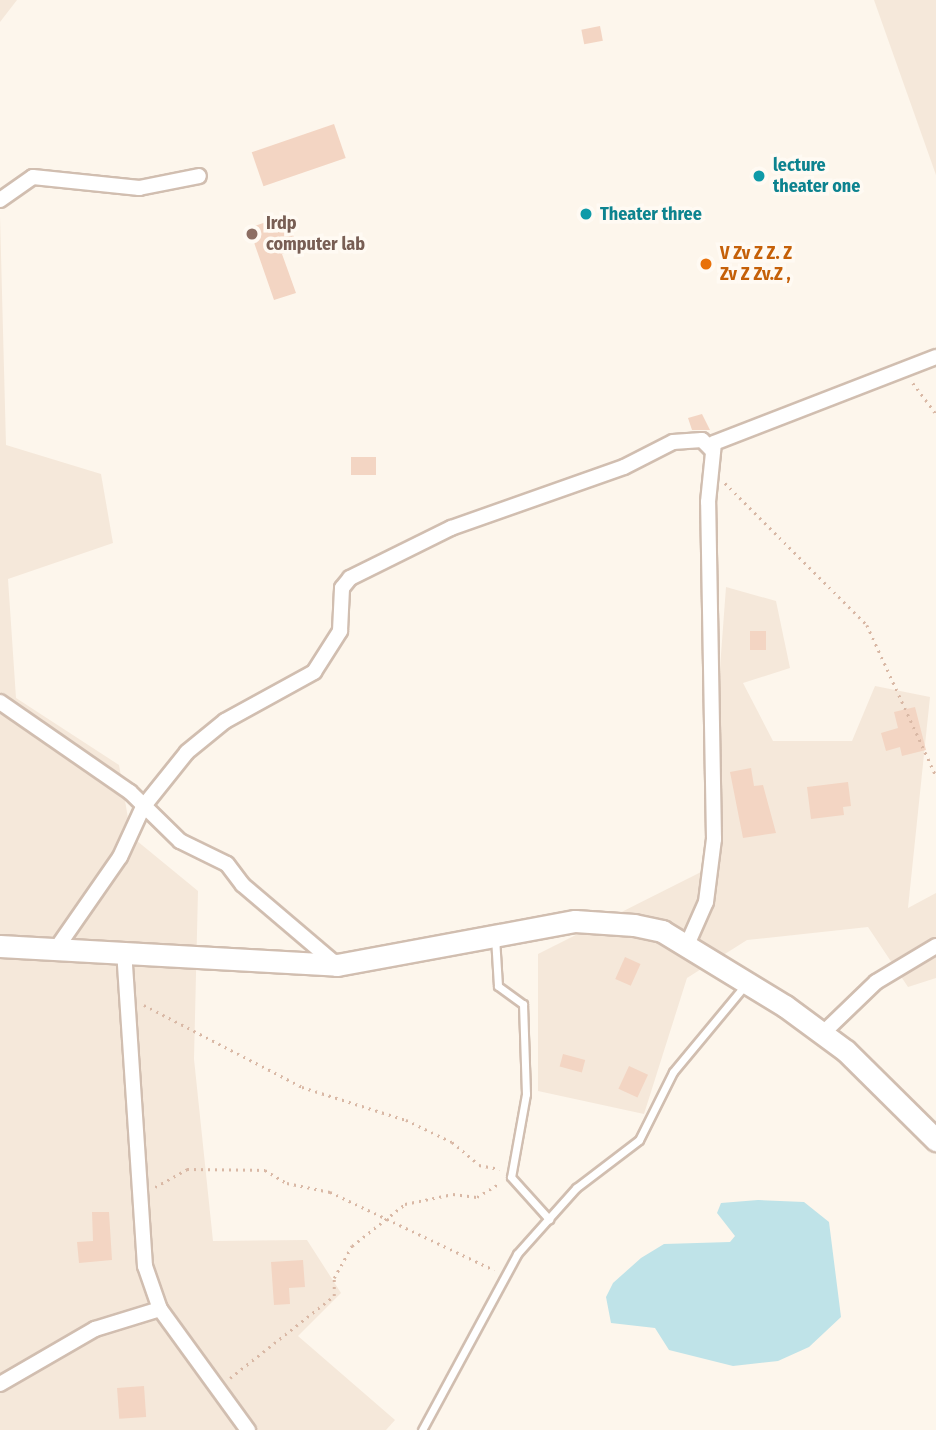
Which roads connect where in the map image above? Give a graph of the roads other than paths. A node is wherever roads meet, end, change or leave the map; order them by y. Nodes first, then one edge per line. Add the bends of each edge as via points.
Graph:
1 (199, 176) dead end
2 (0, 200) edge
3 (936, 357) edge
4 (710, 456) junction
5 (0, 702) edge
6 (143, 807) junction
7 (0, 933) edge
8 (495, 937) junction
9 (687, 945) junction
10 (9, 946) edge
11 (936, 946) edge
12 (56, 948) junction
13 (124, 950) junction
14 (337, 965) junction
15 (748, 982) junction
16 (821, 1035) junction
17 (936, 1140) edge
18 (549, 1219) junction
19 (160, 1309) junction
20 (0, 1384) edge
21 (248, 1430) edge
22 (422, 1430) edge

1 - 2 street via 139,188 33,177
3 - 4 street via 719,438
4 - 6 street via 702,440 673,442 624,467 555,487 370,565 342,588 343,622 314,672 207,734
4 - 9 street via 714,839 706,902
5 - 6 street
6 - 12 street via 120,858
6 - 14 street via 180,841 227,864 243,886
7 - 10 street
8 - 9 street via 575,921 635,925
8 - 14 street
8 - 18 lane via 498,986 523,1004 526,1094 510,1171 512,1180
9 - 15 street
10 - 12 street
11 - 16 street via 876,982
12 - 13 street
13 - 14 street
13 - 19 street via 145,1266
15 - 16 street
15 - 18 lane via 673,1072 639,1140 576,1188
16 - 17 street
18 - 22 lane via 503,1276
19 - 20 street via 95,1329 53,1360
19 - 21 street

